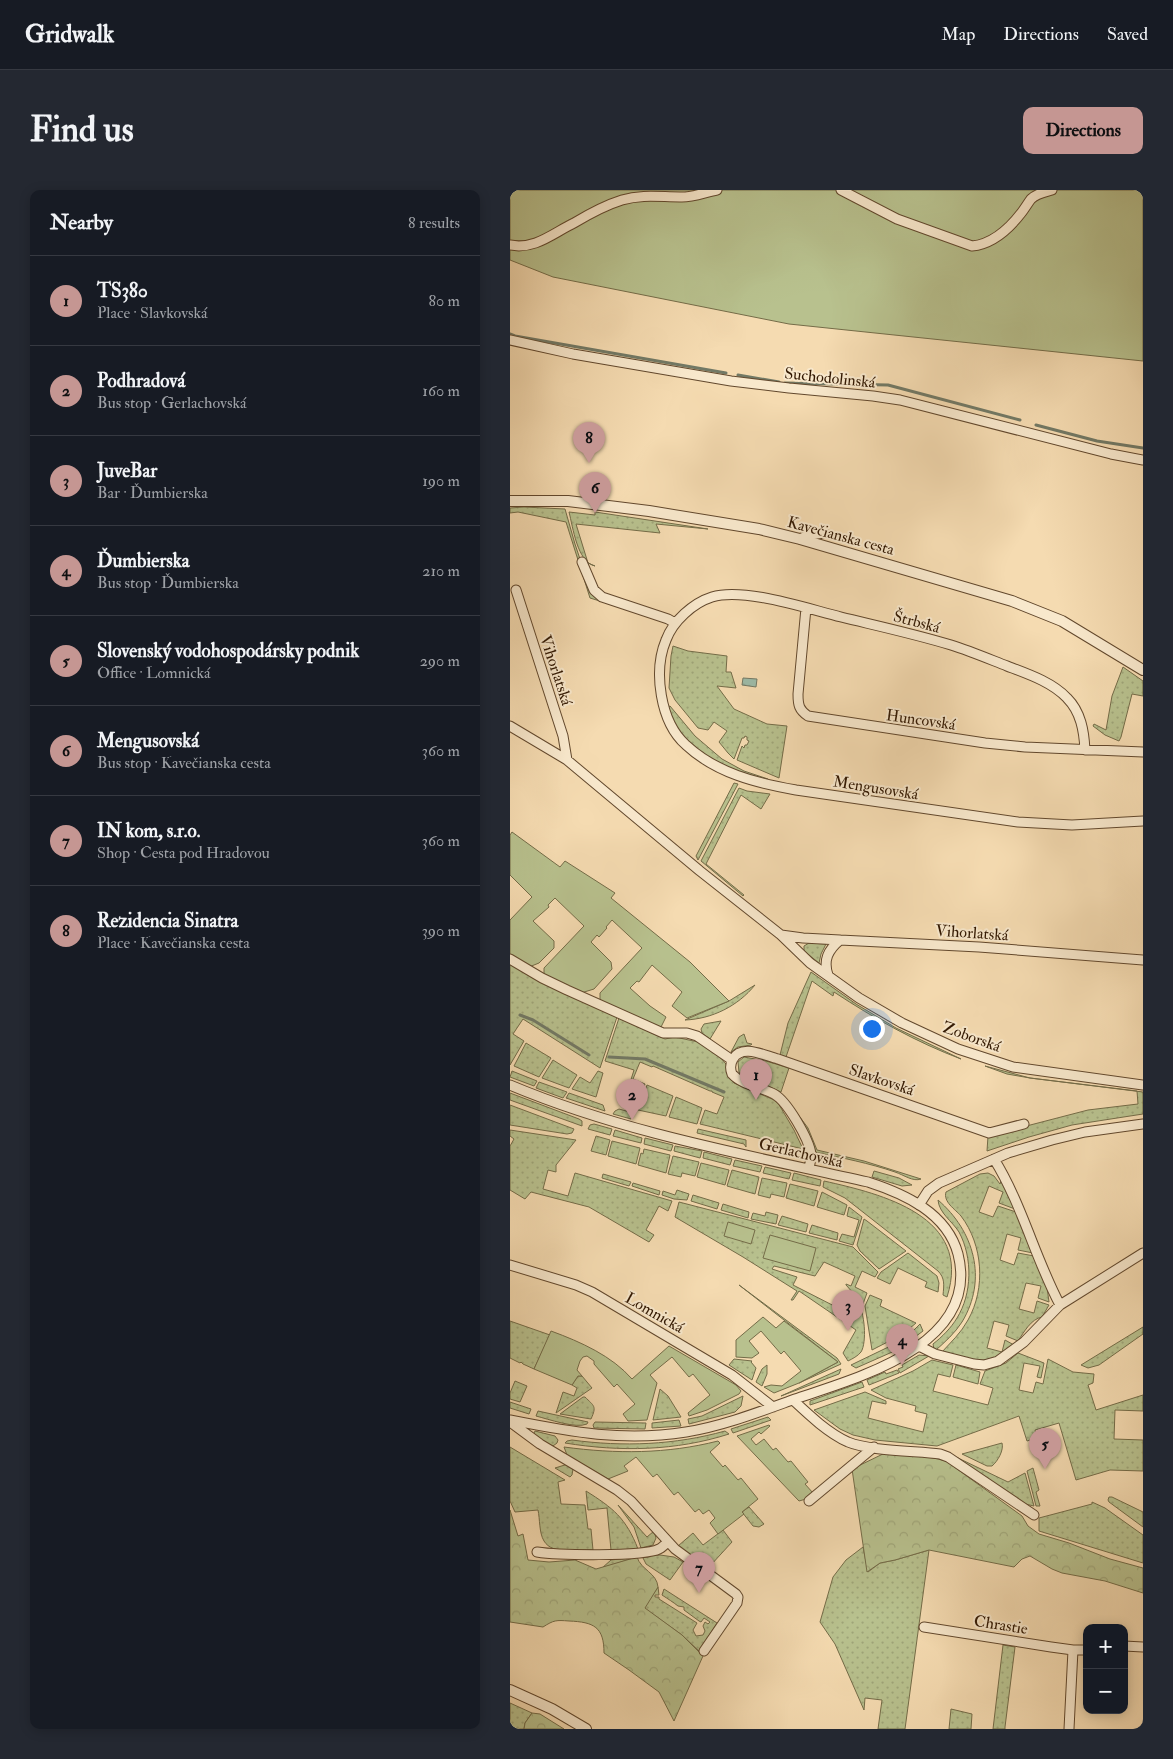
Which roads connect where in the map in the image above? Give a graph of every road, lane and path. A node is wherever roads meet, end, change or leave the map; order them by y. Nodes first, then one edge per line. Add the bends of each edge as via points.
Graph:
1 (717, 190) edge
2 (841, 190) edge
3 (1052, 190) edge
4 (510, 245) edge
5 (510, 340) edge
6 (1143, 460) edge
7 (510, 501) edge
8 (825, 533) dead end
9 (800, 539) junction
10 (582, 562) dead end
11 (516, 590) dead end
12 (697, 605) joint
13 (806, 608) junction
14 (675, 623) junction
15 (1143, 670) edge
16 (510, 726) edge
17 (1085, 750) junction
18 (1143, 752) edge
19 (566, 760) junction
20 (1143, 820) edge
21 (781, 935) junction
22 (840, 940) junction
23 (510, 959) edge
24 (1143, 960) edge
25 (828, 975) junction
26 (732, 1060) junction
27 (1143, 1084) edge
28 (510, 1085) edge
29 (1024, 1124) dead end
30 (1143, 1124) edge
31 (994, 1159) junction
32 (809, 1169) junction
33 (919, 1205) junction
34 (1143, 1253) edge
35 (510, 1265) edge
36 (1060, 1305) junction
37 (919, 1346) junction
38 (793, 1400) junction
39 (773, 1407) junction
40 (510, 1421) edge
41 (874, 1447) junction
42 (808, 1501) dead end
43 (1034, 1515) dead end
44 (668, 1542) junction
45 (537, 1552) dead end
46 (924, 1627) dead end
47 (1128, 1646) edge
48 (1143, 1646) edge
49 (1073, 1650) junction
50 (1083, 1650) edge
51 (704, 1651) dead end
52 (510, 1690) edge
53 (586, 1729) edge
54 (1068, 1729) edge

1 - 4 street via 682,198 648,195 629,198 533,244
2 - 3 street via 897,219 972,246 994,240 1017,219 1031,199
5 - 6 street, Suchodolinská via 731,381 900,400
7 - 9 street, Kavečianska cesta via 568,501 649,511
8 - 9 street
9 - 15 street, Kavečianska cesta via 1012,601 1062,621
10 - 14 street via 594,590 602,597
11 - 19 street, Vihorlatská via 563,736
12 - 13 street, Štrbská via 723,595 743,595
12 - 14 street, Mengusovská
13 - 17 street, Štrbská via 952,646 1034,677 1067,697 1084,735
13 - 17 street, Huncovská via 798,705 808,716 985,743
14 - 20 street, Mengusovská via 665,640 660,672 660,691 668,721 678,738 692,750 737,776 783,788 1018,822 1072,825
16 - 19 street
17 - 18 street, Huncovská
19 - 21 street
21 - 22 street, Vihorlatská
21 - 25 street, Zoborská via 810,963
22 - 24 street, Vihorlatská
22 - 25 street via 827,955
23 - 26 street via 550,982 664,1034 697,1036
25 - 27 street, Zoborská via 902,1023 958,1050 1013,1067
26 - 29 street, Slavkovská via 743,1051 752,1051 989,1133
26 - 32 street via 734,1077 781,1099 797,1122 811,1153
28 - 32 street, Gerlachovská via 589,1115
30 - 31 street via 1085,1132 1024,1147
31 - 33 street via 933,1187
31 - 36 street
32 - 33 street, Gerlachovská via 868,1182
33 - 37 street, Gerlachovská via 949,1232 957,1249 960,1269 959,1290 953,1309
34 - 36 street
35 - 39 street, Lomnická via 592,1292 732,1375
36 - 37 street via 1024,1342 1004,1358 989,1364 956,1360
37 - 38 street, Gerlachovská via 854,1379
38 - 39 street, Gerlachovská
38 - 41 street via 840,1437 857,1445
39 - 40 street, Gerlachovská via 714,1426 648,1436 606,1436
40 - 44 street via 540,1444 617,1490
41 - 42 street
41 - 43 street via 945,1456
44 - 45 street via 658,1550 640,1553 561,1555
44 - 51 street via 738,1597
46 - 49 street, Chrastie
47 - 48 street
49 - 50 street, Chrastie
49 - 54 street
52 - 53 street

